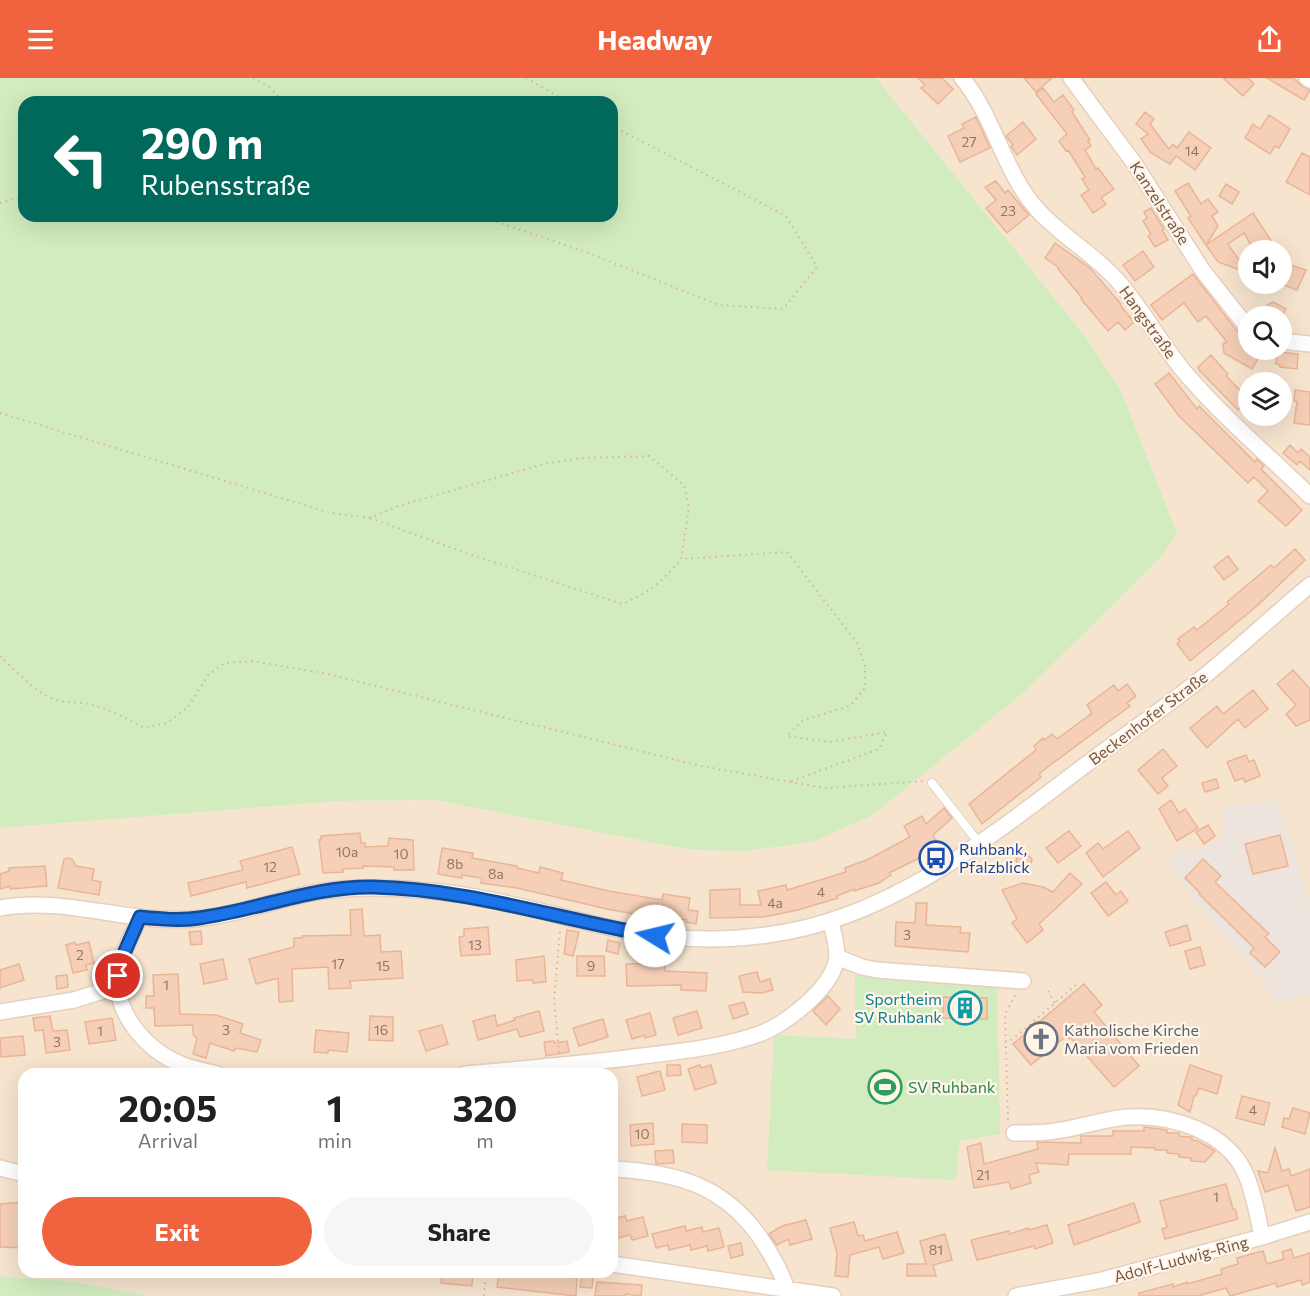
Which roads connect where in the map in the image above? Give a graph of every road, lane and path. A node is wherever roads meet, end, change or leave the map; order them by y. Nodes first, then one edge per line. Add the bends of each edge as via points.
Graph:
1 (253, 78) edge
2 (526, 78) edge
3 (962, 78) edge
4 (1071, 78) edge
5 (278, 96) edge
6 (558, 96) edge
7 (618, 129) edge
8 (18, 198) edge
9 (0, 203) edge
10 (497, 222) edge
11 (1238, 315) edge
12 (1292, 342) edge
13 (1310, 344) edge
14 (0, 413) edge
15 (1310, 496) edge
16 (370, 518) junction
17 (681, 559) junction
18 (1310, 585) edge
19 (0, 656) edge
20 (789, 782) junction
21 (932, 783) joint
22 (980, 844) junction
23 (0, 908) edge
24 (562, 916) junction
25 (140, 917) junction
26 (831, 921) junction
27 (837, 957) junction
28 (1023, 981) joint
29 (1077, 984) dead end
30 (118, 986) junction
31 (1048, 991) dead end
32 (1055, 1003) junction
33 (0, 1012) edge
34 (1005, 1042) junction
35 (560, 1066) junction
36 (195, 1068) edge
37 (536, 1068) edge
38 (1014, 1133) joint
39 (0, 1168) edge
40 (618, 1169) edge
41 (18, 1172) edge
42 (1310, 1222) edge
43 (1262, 1237) junction
44 (618, 1265) edge
45 (486, 1278) edge
46 (787, 1290) junction
47 (484, 1296) edge
48 (833, 1296) edge
49 (1016, 1296) edge

1 - 5 path
2 - 6 path
3 - 15 street, Hangstraße via 1036,208 1115,278 1189,377
4 - 11 street, Kanzelstraße via 1134,163 1203,271
7 - 10 path via 786,216 817,267 783,309 719,305 586,252
8 - 9 path
12 - 13 street
14 - 16 path via 331,513
16 - 17 path via 622,604 660,584
16 - 17 path via 398,506 544,464 581,458 649,456 684,484 689,508
17 - 20 path via 788,552 857,643 865,665 865,688 850,706 803,720 787,736 830,741 887,732 879,749
18 - 22 street, Beckenhofer Straße via 1205,675
19 - 20 path via 50,698 91,704 144,728 167,723 188,707 209,674 225,663 252,661 323,673 701,766
20 - 21 path via 825,788 900,781
21 - 22 lane
22 - 26 street via 912,886
23 - 25 street via 58,904
24 - 25 street via 469,896 373,887 314,893 197,919
24 - 26 street via 646,934 692,938 765,936
24 - 35 path via 554,1000
25 - 30 street via 120,965
26 - 27 street
27 - 28 street via 877,970
27 - 35 street via 831,973 810,1000 764,1032 699,1048
28 - 34 path via 1005,1014
29 - 32 path
30 - 33 street via 74,1000
30 - 36 street via 128,1017 144,1040 180,1064
31 - 32 path
32 - 34 path
34 - 38 path via 1006,1117
35 - 37 street
38 - 43 street via 1047,1132 1142,1117 1175,1122 1207,1134 1229,1151 1245,1173
39 - 41 street
40 - 46 street via 676,1176 727,1201 762,1241
42 - 43 street, Adolf-Ludwig-Ring
43 - 49 street, Adolf-Ludwig-Ring via 1102,1280
44 - 46 street
45 - 47 path
46 - 48 street

